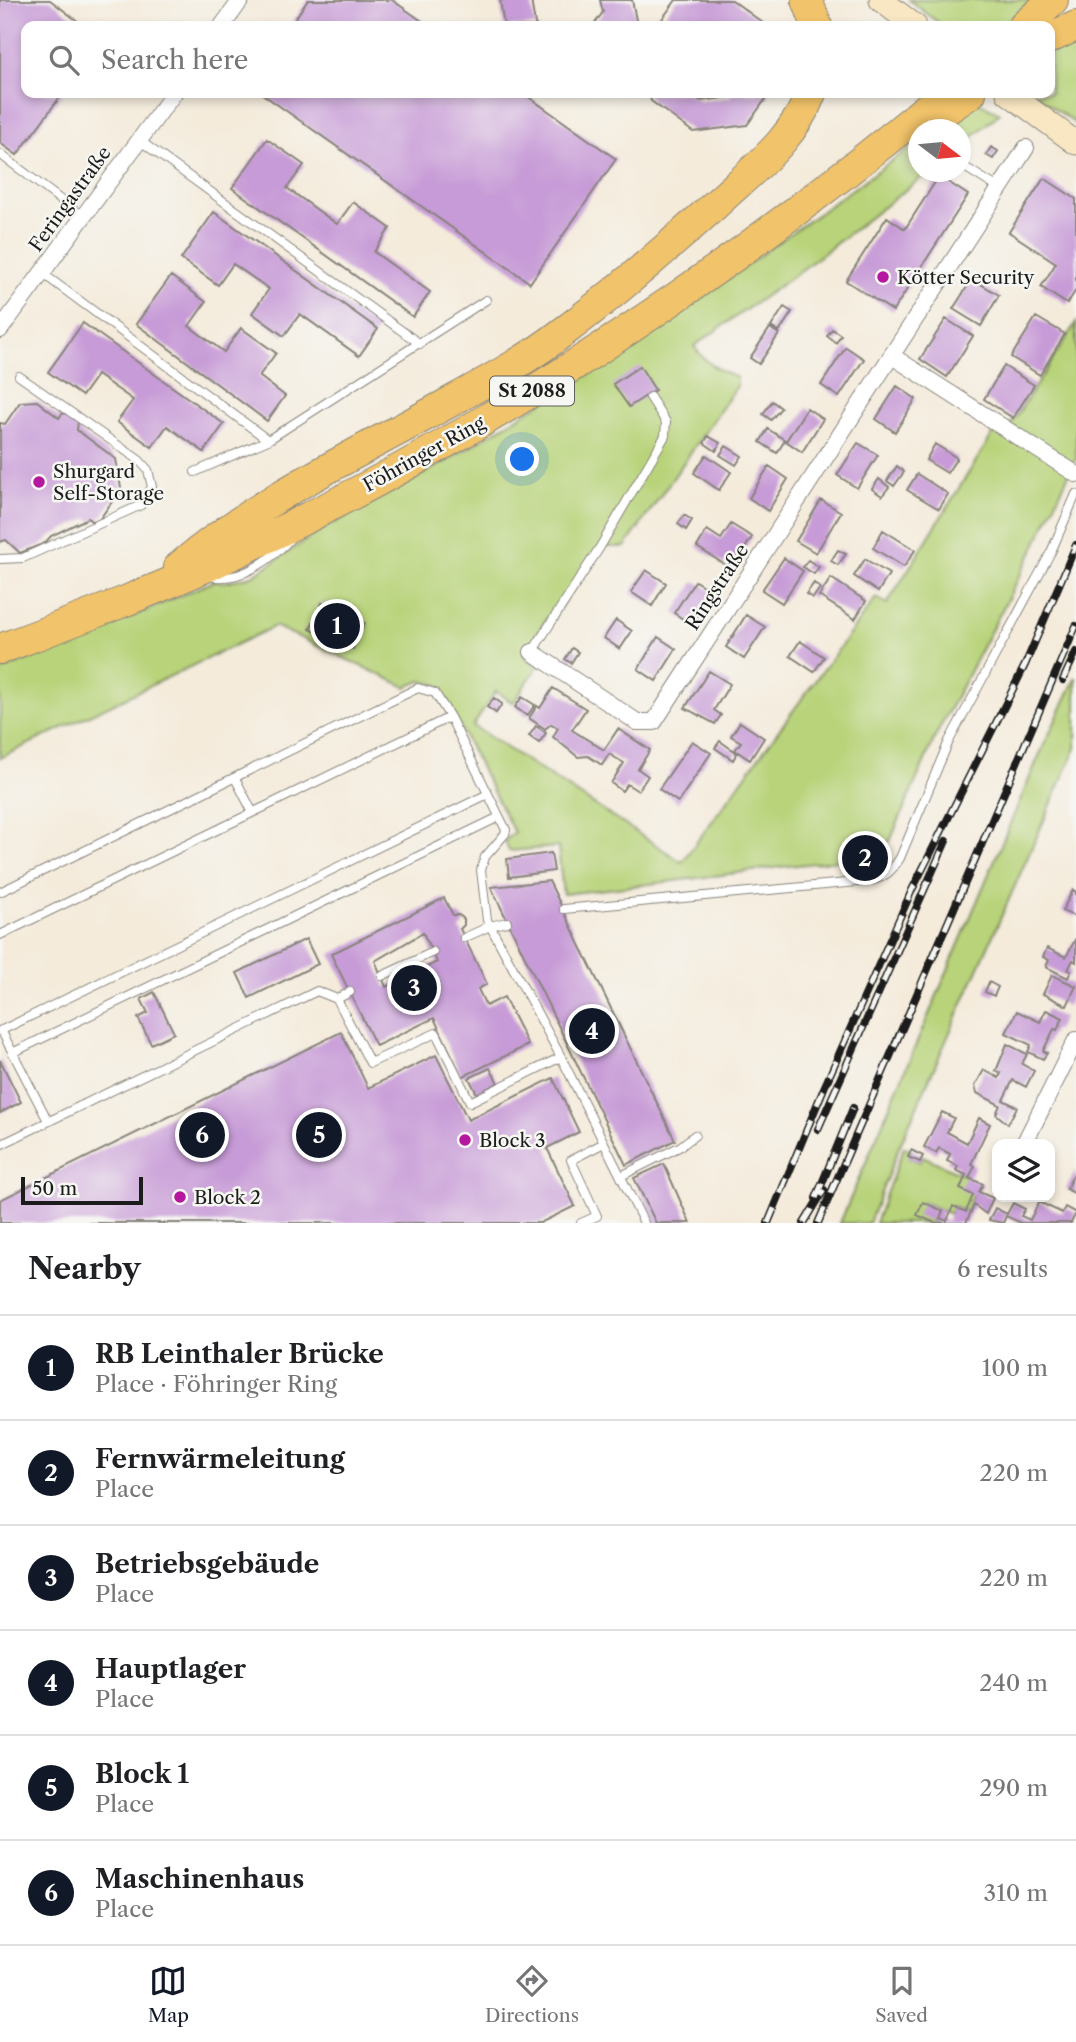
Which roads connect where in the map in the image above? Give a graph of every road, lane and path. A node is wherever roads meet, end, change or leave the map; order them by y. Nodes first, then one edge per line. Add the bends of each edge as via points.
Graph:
1 (242, 0) edge
2 (807, 0) edge
3 (1043, 0) edge
4 (1054, 0) edge
5 (881, 1) edge
6 (226, 21) edge
7 (815, 21) edge
8 (908, 21) edge
9 (1027, 21) edge
10 (1029, 21) edge
11 (1076, 26) edge
12 (1055, 36) edge
13 (170, 98) edge
14 (809, 98) edge
15 (939, 98) edge
16 (964, 98) edge
17 (1015, 98) edge
18 (139, 140) junction
19 (1076, 143) edge
20 (883, 144) junction
21 (1026, 148) dead end
22 (0, 154) edge
23 (971, 170) edge
24 (1000, 189) junction
25 (83, 217) junction
26 (42, 273) junction
27 (486, 300) dead end
28 (0, 330) edge
29 (420, 344) junction
30 (892, 356) junction
31 (19, 376) dead end
32 (650, 397) dead end
33 (268, 440) junction
34 (195, 472) dead end
35 (1076, 474) edge
36 (1076, 494) edge
37 (0, 559) edge
38 (153, 590) junction
39 (0, 649) edge
40 (532, 652) joint
41 (450, 717) junction
42 (235, 778) junction
43 (488, 794) junction
44 (252, 811) junction
45 (499, 817) junction
46 (0, 892) edge
47 (564, 909) dead end
48 (508, 922) dead end
49 (490, 926) junction
50 (0, 934) edge
51 (464, 937) dead end
52 (433, 952) dead end
53 (382, 976) dead end
54 (349, 992) dead end
55 (337, 999) junction
56 (1, 1031) edge
57 (1076, 1040) edge
58 (12, 1053) junction
59 (561, 1057) junction
60 (48, 1121) junction
61 (695, 1135) dead end
62 (1026, 1139) edge
63 (604, 1143) junction
64 (0, 1145) edge
65 (621, 1176) junction
66 (582, 1223) edge
67 (644, 1223) edge

1 - 6 street
2 - 7 highway
3 - 9 highway
4 - 10 highway
5 - 8 main road
11 - 12 highway
13 - 18 street, Feringastraße
14 - 38 highway via 789,133 764,159 656,259 561,335 461,396 294,487 206,544
15 - 20 highway, Föhringer Ring / St 2088
16 - 20 highway
17 - 19 main road
18 - 25 street, Feringastraße
18 - 29 lane
20 - 38 highway, Föhringer Ring / St 2088 via 622,335 441,447 315,514
21 - 24 street, Ringstraße
22 - 25 lane via 66,199
23 - 24 lane
24 - 30 street, Ringstraße
25 - 26 street, Feringastraße
26 - 28 street, Feringastraße
26 - 33 lane
27 - 29 lane
29 - 33 lane
30 - 35 street
30 - 40 street, Ringstraße via 654,722 637,722
31 - 37 lane via 139,460 148,470 152,487 141,505 23,558
32 - 40 lane via 666,422 665,436
33 - 34 lane
36 - 47 lane via 1051,552 949,741 892,871 882,879 868,881
38 - 39 highway, Föhringer Ring / St 2088
41 - 42 lane via 435,693 418,688
41 - 43 lane
41 - 44 lane
42 - 44 lane
42 - 46 lane
43 - 45 lane
43 - 56 lane
44 - 50 lane
45 - 49 lane via 505,834 485,857 481,870
45 - 58 lane
48 - 49 lane
49 - 51 lane
49 - 59 lane
52 - 53 lane
54 - 55 lane
55 - 59 lane via 370,1063 436,1033 470,1102
55 - 60 lane via 317,991
56 - 58 lane
57 - 62 street
58 - 60 lane
59 - 63 lane
60 - 64 lane
61 - 65 lane
63 - 65 lane
63 - 66 lane via 571,1160 597,1216
65 - 67 lane

